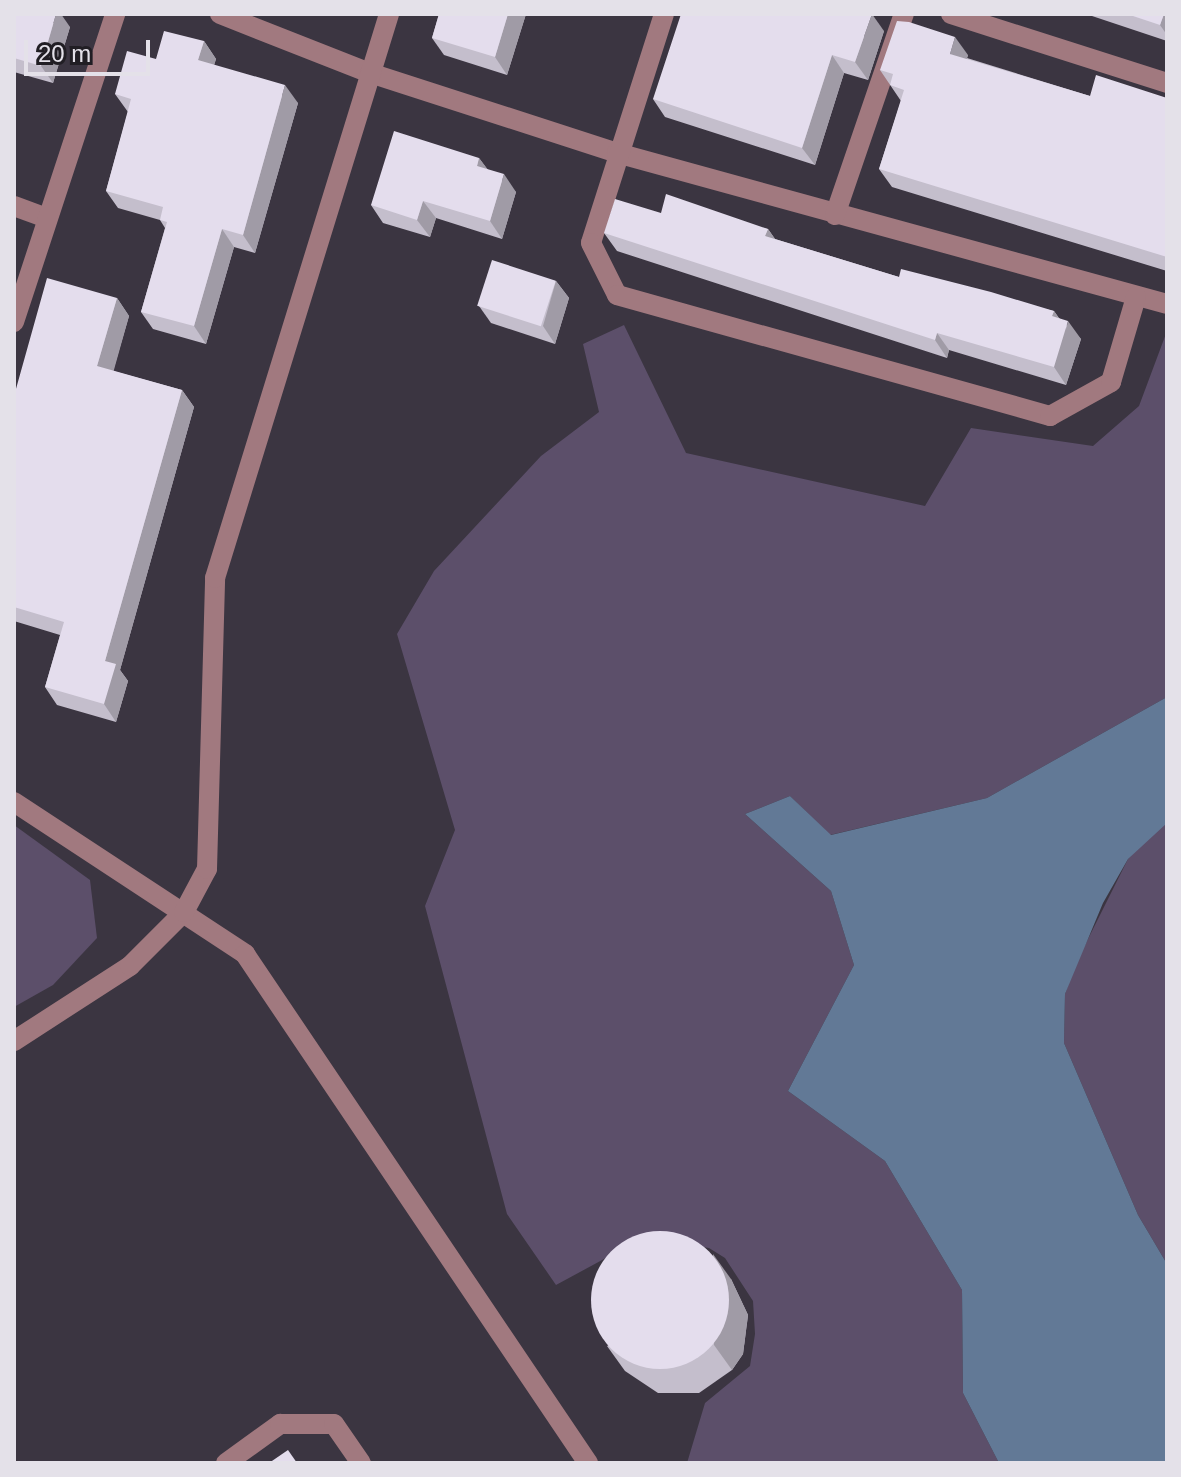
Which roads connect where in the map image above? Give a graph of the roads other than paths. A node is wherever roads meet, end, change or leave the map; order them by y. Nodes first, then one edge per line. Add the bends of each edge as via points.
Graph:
1 (115, 14) edge
2 (220, 14) edge
3 (389, 14) edge
4 (664, 14) edge
5 (904, 14) edge
6 (951, 14) edge
7 (370, 73) junction
8 (1167, 83) edge
9 (617, 153) junction
10 (14, 206) edge
11 (835, 215) junction
12 (45, 217) junction
13 (1136, 297) junction
14 (1167, 304) edge
15 (14, 322) edge
16 (14, 802) edge
17 (184, 912) junction
18 (14, 1041) edge
19 (226, 1463) edge
20 (361, 1463) edge
21 (588, 1463) edge

1 - 12 street
2 - 7 street
3 - 7 street
4 - 9 street
5 - 11 street
6 - 8 street
7 - 9 street
7 - 17 street via 215,578 207,869
9 - 11 street
9 - 13 street via 591,243 617,295 1035,412 1050,416 1111,382
10 - 12 street
11 - 13 street
12 - 15 street
13 - 14 street
16 - 17 street
17 - 18 street via 130,966
17 - 21 street via 245,954
19 - 20 street via 280,1424 334,1424

